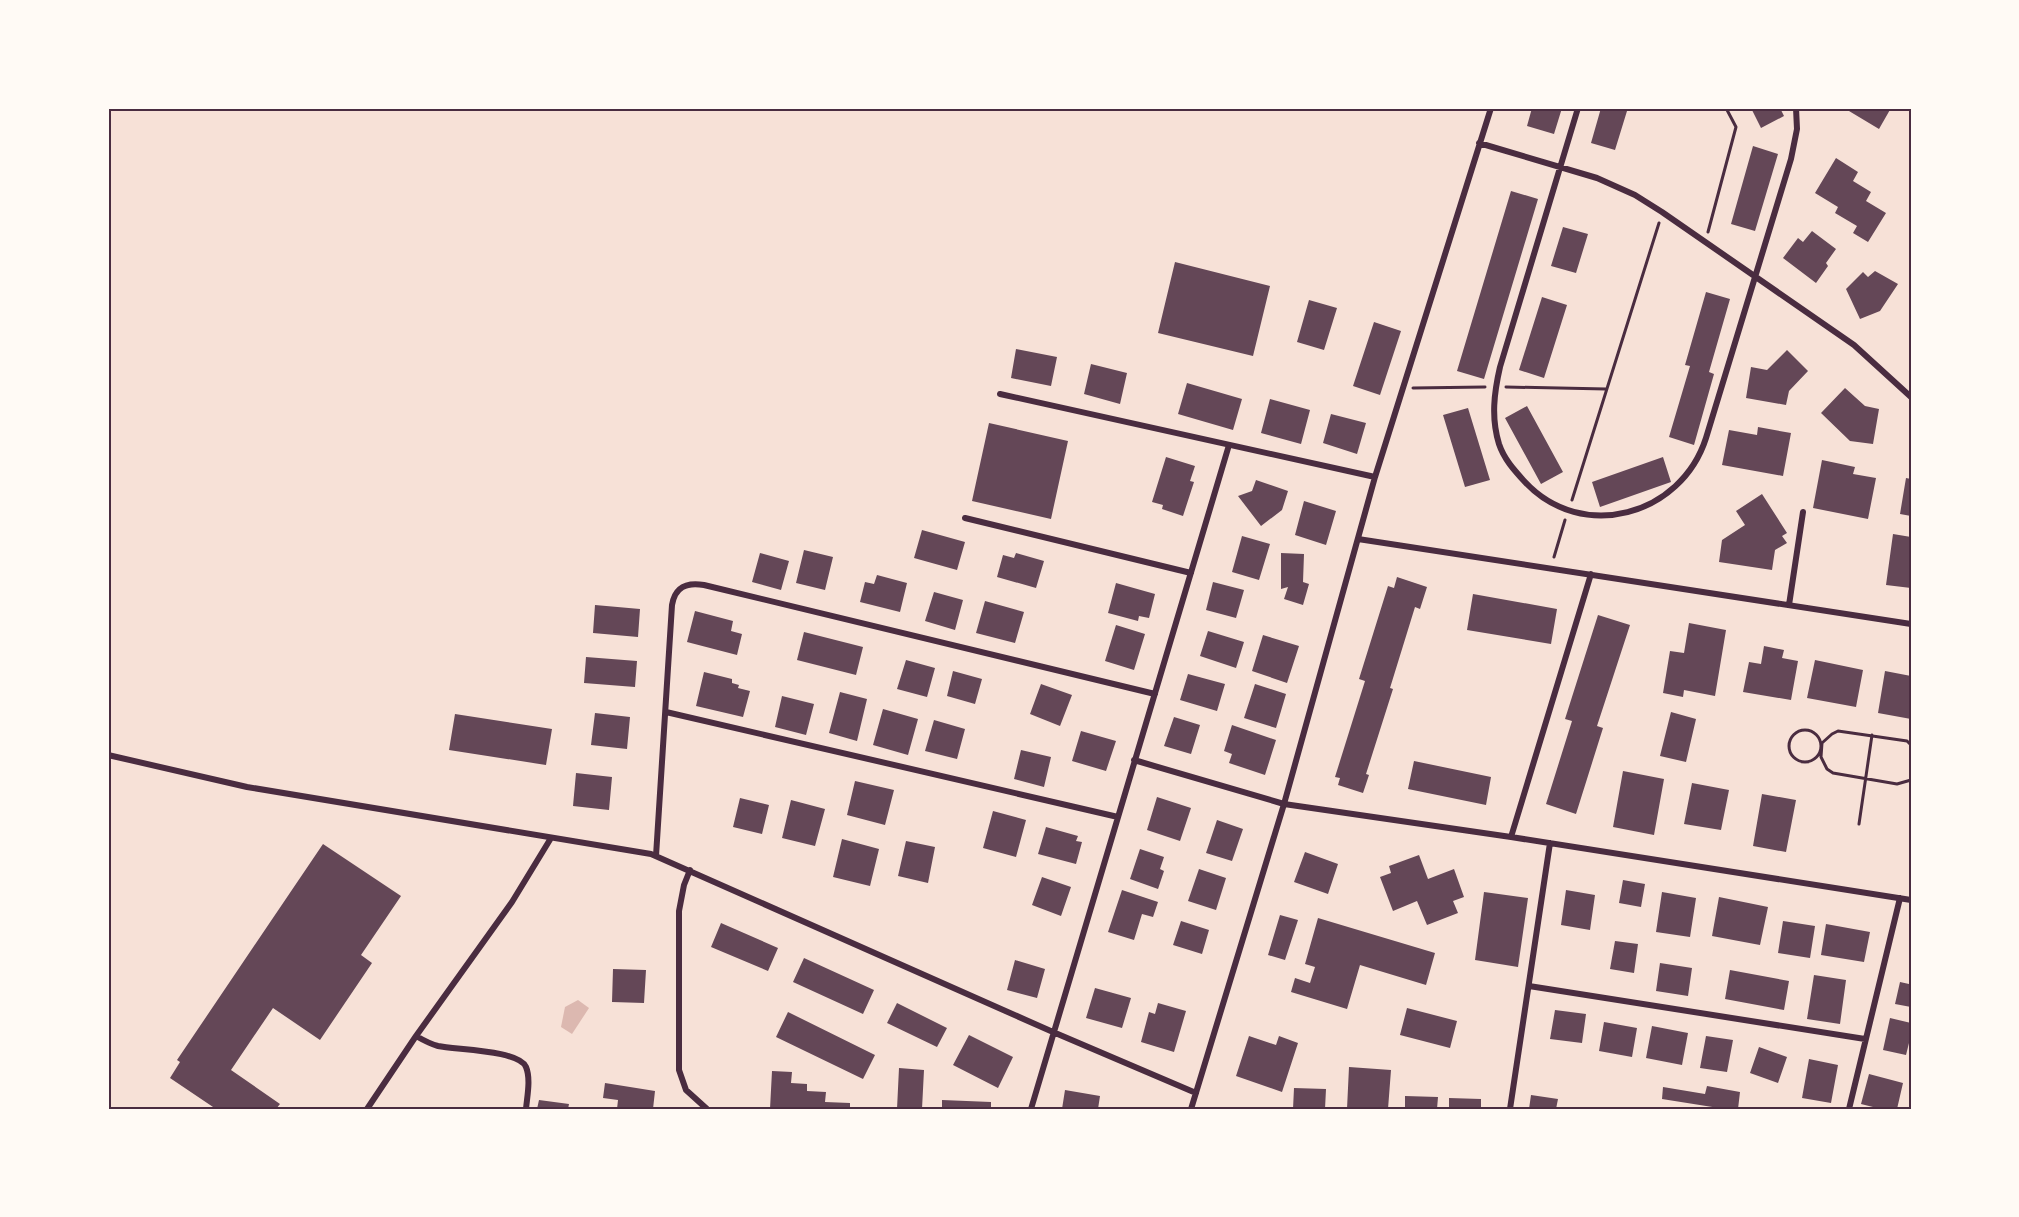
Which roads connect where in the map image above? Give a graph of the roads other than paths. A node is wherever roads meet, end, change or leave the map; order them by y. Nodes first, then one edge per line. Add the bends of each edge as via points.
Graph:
1 (1491, 108) edge
2 (1578, 108) edge
3 (1797, 108) edge
4 (1479, 143) junction
5 (1560, 166) junction
6 (1756, 278) junction
7 (1000, 394) dead end
8 (1911, 397) edge
9 (1229, 445) junction
10 (1375, 477) junction
11 (1803, 512) dead end
12 (965, 518) dead end
13 (1358, 539) junction
14 (1191, 573) junction
15 (1592, 574) junction
16 (1789, 605) junction
17 (1911, 624) edge
18 (1155, 694) junction
19 (666, 712) junction
20 (108, 756) edge
21 (1134, 760) junction
22 (1284, 804) junction
23 (1118, 817) junction
24 (1511, 837) junction
25 (551, 838) junction
26 (1550, 843) junction
27 (656, 856) junction
28 (690, 870) junction
29 (1900, 898) junction
30 (1911, 900) edge
31 (1529, 986) junction
32 (1053, 1032) junction
33 (416, 1036) junction
34 (1865, 1039) junction
35 (1196, 1093) junction
36 (367, 1109) edge
37 (526, 1109) edge
38 (707, 1109) edge
39 (1031, 1109) edge
40 (1191, 1109) edge
41 (1510, 1109) edge
42 (1849, 1109) edge

1 - 4 street
2 - 5 street
3 - 6 street via 1793,152
4 - 5 street
4 - 10 street
5 - 6 street via 1635,195
5 - 6 street via 1500,367 1494,412 1500,445 1510,465 1554,506 1583,514 1618,513 1660,498 1687,476 1703,448
6 - 8 street via 1854,345
7 - 9 street
9 - 10 street
9 - 14 street
10 - 13 street
11 - 16 street
12 - 14 street
13 - 15 street
13 - 22 street
14 - 18 street
15 - 16 street
15 - 24 street
16 - 17 street
18 - 19 street via 704,585 684,585 673,601
18 - 21 street
19 - 23 street
19 - 27 street
20 - 25 street via 247,788
21 - 22 street
21 - 23 street
22 - 24 street
22 - 35 street
23 - 32 street
24 - 26 street
25 - 27 street
25 - 33 street via 512,902
26 - 29 street
26 - 31 street
27 - 28 street
28 - 32 street
28 - 38 street via 679,911 680,1070 687,1090
29 - 30 street
29 - 34 street
31 - 34 street
31 - 41 street
32 - 35 street
32 - 39 street
33 - 36 street
33 - 37 street via 437,1046 523,1061 528,1077
34 - 42 street
35 - 40 street

